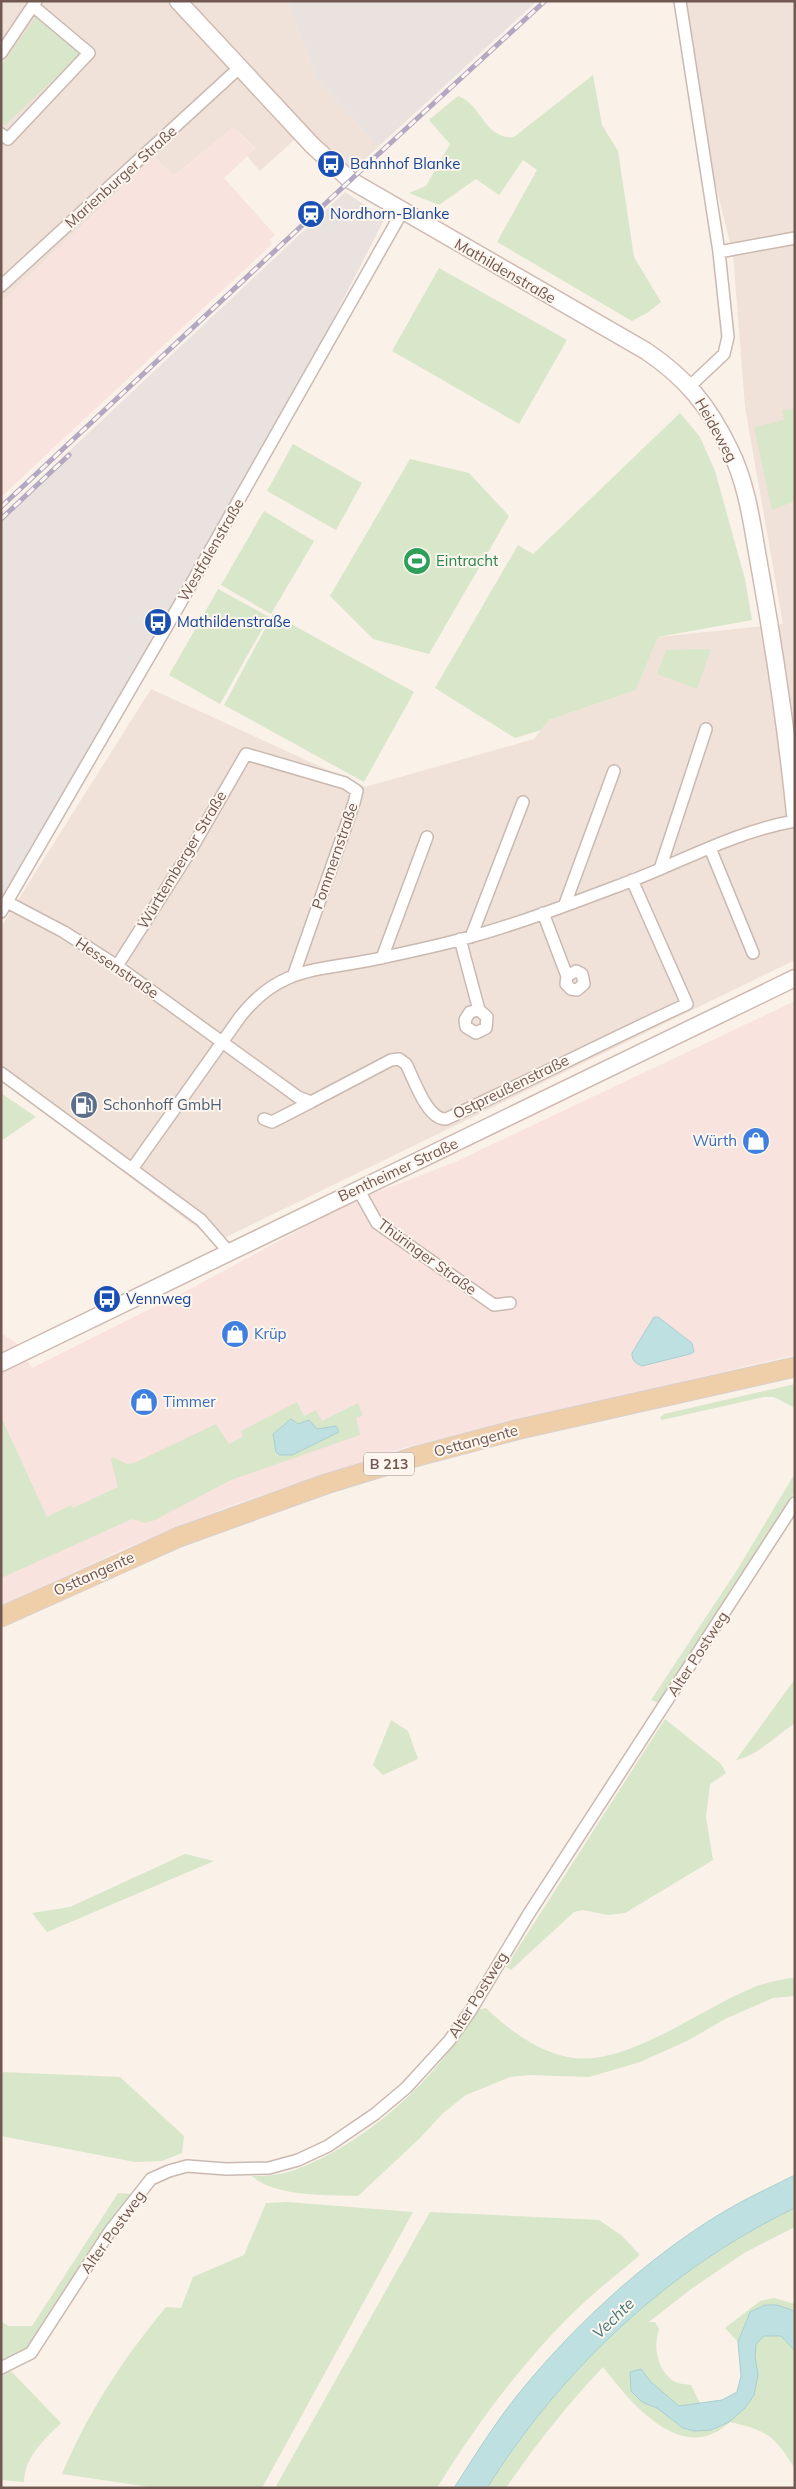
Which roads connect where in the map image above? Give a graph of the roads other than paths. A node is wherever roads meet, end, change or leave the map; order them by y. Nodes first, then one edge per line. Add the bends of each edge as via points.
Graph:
1 (178, 1) edge
2 (680, 1) edge
3 (34, 4) edge
4 (1, 53) edge
5 (239, 68) junction
6 (1, 134) edge
7 (402, 212) junction
8 (795, 238) edge
9 (719, 252) junction
10 (1, 286) edge
11 (690, 386) junction
12 (706, 729) dead end
13 (246, 754) joint
14 (614, 771) dead end
15 (523, 802) dead end
16 (795, 814) edge
17 (795, 822) edge
18 (427, 837) dead end
19 (710, 848) junction
20 (660, 868) junction
21 (632, 880) junction
22 (565, 904) junction
23 (4, 907) edge
24 (543, 913) junction
25 (466, 938) junction
26 (753, 953) dead end
27 (382, 958) junction
28 (117, 966) junction
29 (294, 974) junction
30 (567, 976) dead end
31 (795, 978) edge
32 (479, 1010) dead end
33 (223, 1042) junction
34 (1, 1073) edge
35 (311, 1102) junction
36 (264, 1118) dead end
37 (132, 1169) junction
38 (358, 1189) junction
39 (229, 1252) junction
40 (510, 1304) dead end
41 (1, 1363) edge
42 (795, 1367) edge
43 (795, 1503) edge
44 (1, 1617) edge
45 (1, 2368) edge

1 - 5 street, Mathildenstraße
2 - 9 street, Heideweg
3 - 4 street
3 - 6 street via 89,53 8,139
5 - 7 street, Mathildenstraße via 331,164 350,180
5 - 10 street, Marienburger Straße
7 - 11 street, Mathildenstraße via 646,351
7 - 23 street, Westfalenstraße
8 - 9 street
9 - 11 street, Heideweg via 728,337 724,354
11 - 16 street, Heideweg via 731,451 742,482 771,633
12 - 20 street
13 - 28 street, Württemberger Straße via 189,853
13 - 29 street, Pommernstraße via 345,783 356,791
14 - 22 street
15 - 25 street
17 - 19 street via 762,828
18 - 27 street
19 - 20 street
19 - 26 street
20 - 21 street
21 - 22 street
21 - 35 street, Ostpreußenstraße via 687,1004 446,1119 430,1112 406,1064 399,1060 391,1060
22 - 24 street
23 - 28 street, Hessenstraße via 64,932
24 - 25 street
24 - 30 street
25 - 27 street
25 - 32 street
27 - 29 street
28 - 33 street, Hessenstraße
29 - 33 street via 255,998
31 - 38 street, Bentheimer Straße
33 - 35 street via 298,1097
33 - 37 street
34 - 37 street
35 - 36 street via 272,1122
37 - 39 street via 201,1220
38 - 39 street, Bentheimer Straße
38 - 40 street, Thüringer Straße via 377,1223 494,1305
39 - 41 street, Bentheimer Straße
42 - 44 main road, Osttangente / B 213 via 520,1429 326,1484 169,1541
43 - 45 street, Alter Postweg via 533,1906 471,2010 449,2041 406,2088 328,2146 298,2160 269,2168 187,2166 151,2179 110,2231 31,2353

